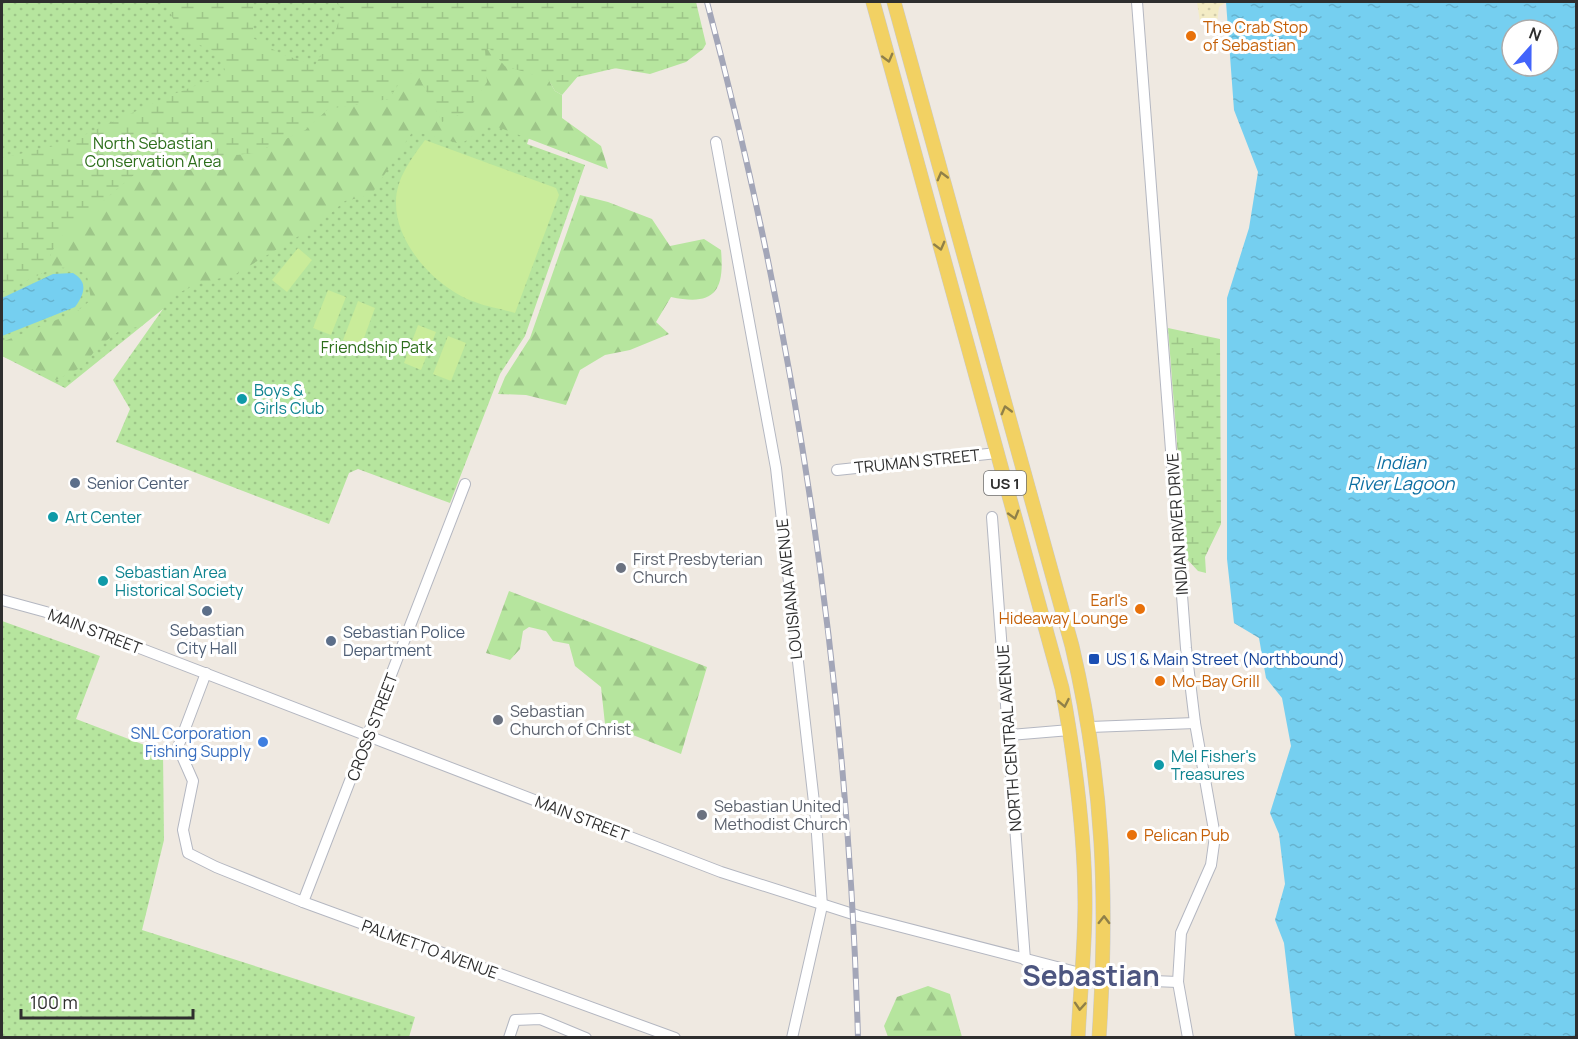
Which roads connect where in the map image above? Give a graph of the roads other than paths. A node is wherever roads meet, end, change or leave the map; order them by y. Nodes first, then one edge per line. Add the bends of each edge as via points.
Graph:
1 (873, 2) edge
2 (894, 2) edge
3 (1137, 2) edge
4 (716, 142) dead end
5 (986, 412) junction
6 (1015, 440) junction
7 (997, 453) junction
8 (837, 470) dead end
9 (465, 484) dead end
10 (1027, 486) junction
11 (992, 517) dead end
12 (2, 600) edge
13 (206, 673) junction
14 (1195, 723) junction
15 (1090, 728) junction
16 (1070, 730) junction
17 (1010, 735) junction
18 (369, 736) junction
19 (303, 902) junction
20 (822, 906) junction
21 (1025, 960) junction
22 (1082, 974) junction
23 (1103, 979) junction
24 (1178, 982) junction
25 (509, 1038) edge
26 (586, 1038) edge
27 (675, 1038) edge
28 (792, 1038) edge
29 (1077, 1038) edge
30 (1099, 1038) edge
31 (1188, 1038) edge

1 -> 5 main road, US 1
6 -> 2 main road, US 1
3 - 14 street, INDIAN RIVER DRIVE via 1179,562
4 - 20 street, LOUISIANA AVENUE via 776,468 815,808
5 - 6 main road via 1002,434
5 - 7 main road, US 1
6 - 10 main road, US 1
7 - 8 street, TRUMAN STREET
7 - 10 main road
7 -> 16 main road, US 1 via 1051,646
9 - 18 street, CROSS STREET
10 - 15 main road, US 1 via 1072,646
11 - 17 street, NORTH CENTRAL AVENUE
12 - 13 street, MAIN STREET via 46,612
13 - 18 street, MAIN STREET
13 - 19 street, PALMETTO AVENUE via 178,747 192,781 183,830 188,853
14 - 15 street
14 - 24 street, INDIAN RIVER DRIVE via 1215,836 1212,865 1181,933
23 -> 15 main road, US 1 via 1103,854
16 - 17 street
16 - 22 main road, US 1 via 1083,866
17 - 21 street, NORTH CENTRAL AVENUE
18 - 19 street, CROSS STREET
18 - 20 street, MAIN STREET via 721,872
19 - 27 street, PALMETTO AVENUE
20 - 21 street, MAIN STREET
20 - 28 street, LOUISIANA AVENUE
21 - 22 street, MAIN STREET
22 - 23 street, MAIN STREET
22 -> 29 main road, US 1
23 - 24 street, MAIN STREET
23 - 30 main road, US 1
24 - 31 street, INDIAN RIVER DRIVE
25 - 26 street via 515,1020 540,1019

